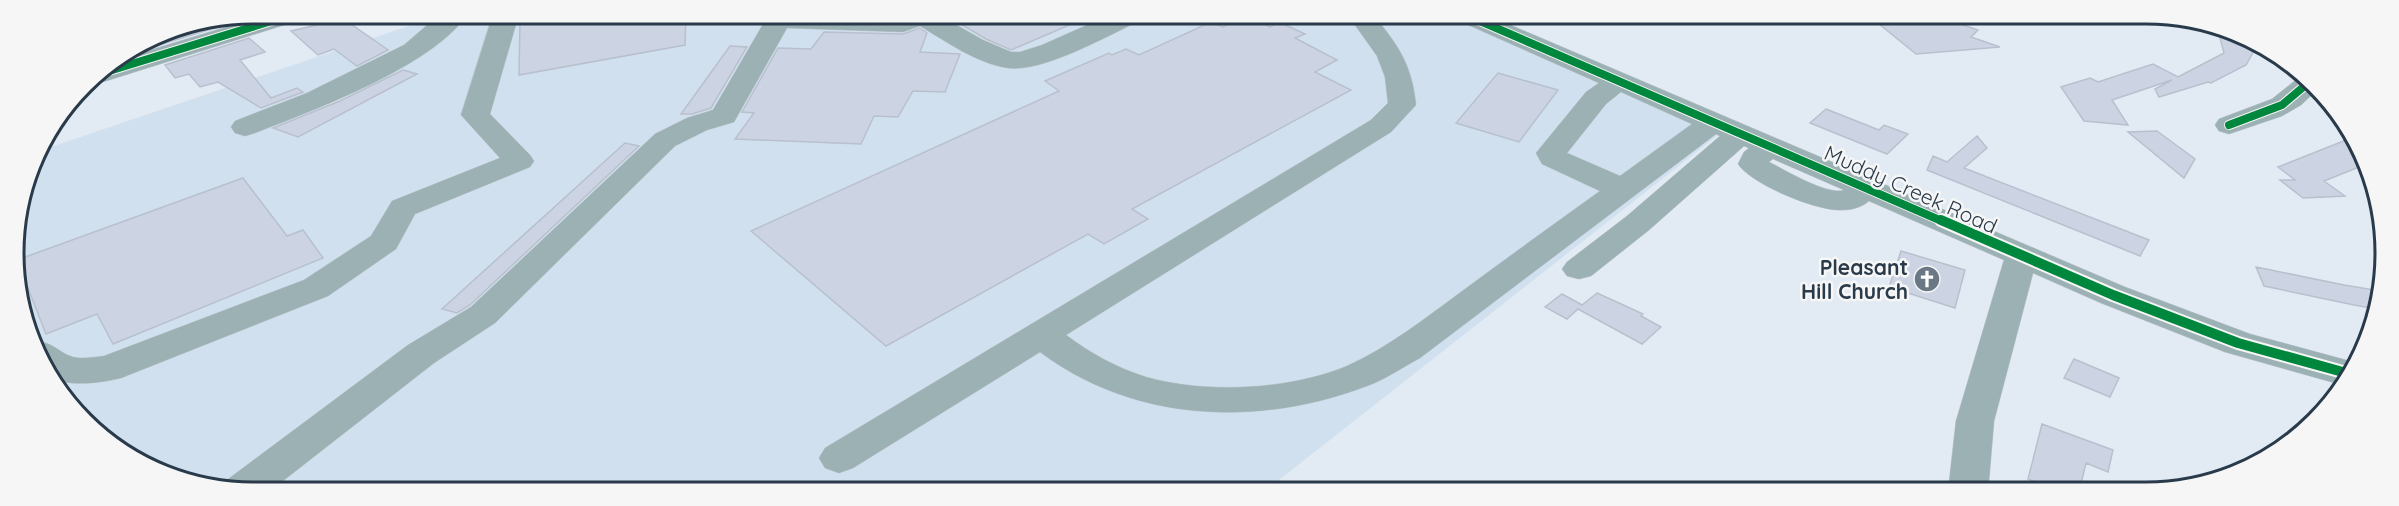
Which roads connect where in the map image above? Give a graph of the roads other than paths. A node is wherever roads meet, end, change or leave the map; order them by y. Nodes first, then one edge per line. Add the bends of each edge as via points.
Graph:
1 (262, 24) edge
2 (443, 24) edge
3 (503, 24) edge
4 (776, 24) edge
5 (935, 24) edge
6 (1111, 24) edge
7 (1367, 24) edge
8 (1487, 24) edge
9 (118, 68) edge
10 (1619, 81) junction
11 (2304, 88) edge
12 (2229, 125) dead end
13 (245, 127) dead end
14 (1726, 128) junction
15 (1622, 189) junction
16 (2021, 257) junction
17 (1579, 269) dead end
18 (1040, 334) junction
19 (52, 362) edge
20 (2342, 372) edge
21 (839, 458) dead end
22 (253, 482) edge
23 (1969, 482) edge

1 - 9 street
2 - 13 street via 412,51 317,99
3 - 19 street via 475,115 519,161 403,208 384,242 316,288 108,369 64,370
4 - 22 street via 724,116 665,140 483,315 421,354
5 - 6 street via 1010,60 1030,59
7 - 18 street via 1392,54 1401,83 1402,105 1381,126
8 - 10 street, Muddy Creek Road
10 - 14 street, Muddy Creek Road
10 - 15 street via 1596,98 1551,153 1553,158
11 - 12 street via 2286,104
14 - 15 street
14 - 16 street, Muddy Creek Road
14 - 17 street via 1638,223
15 - 18 street via 1407,349 1355,377 1292,394 1232,400 1166,395 1111,378 1069,356
16 - 20 street, Muddy Creek Road via 2238,343
16 - 23 street via 1975,421
18 - 21 street

